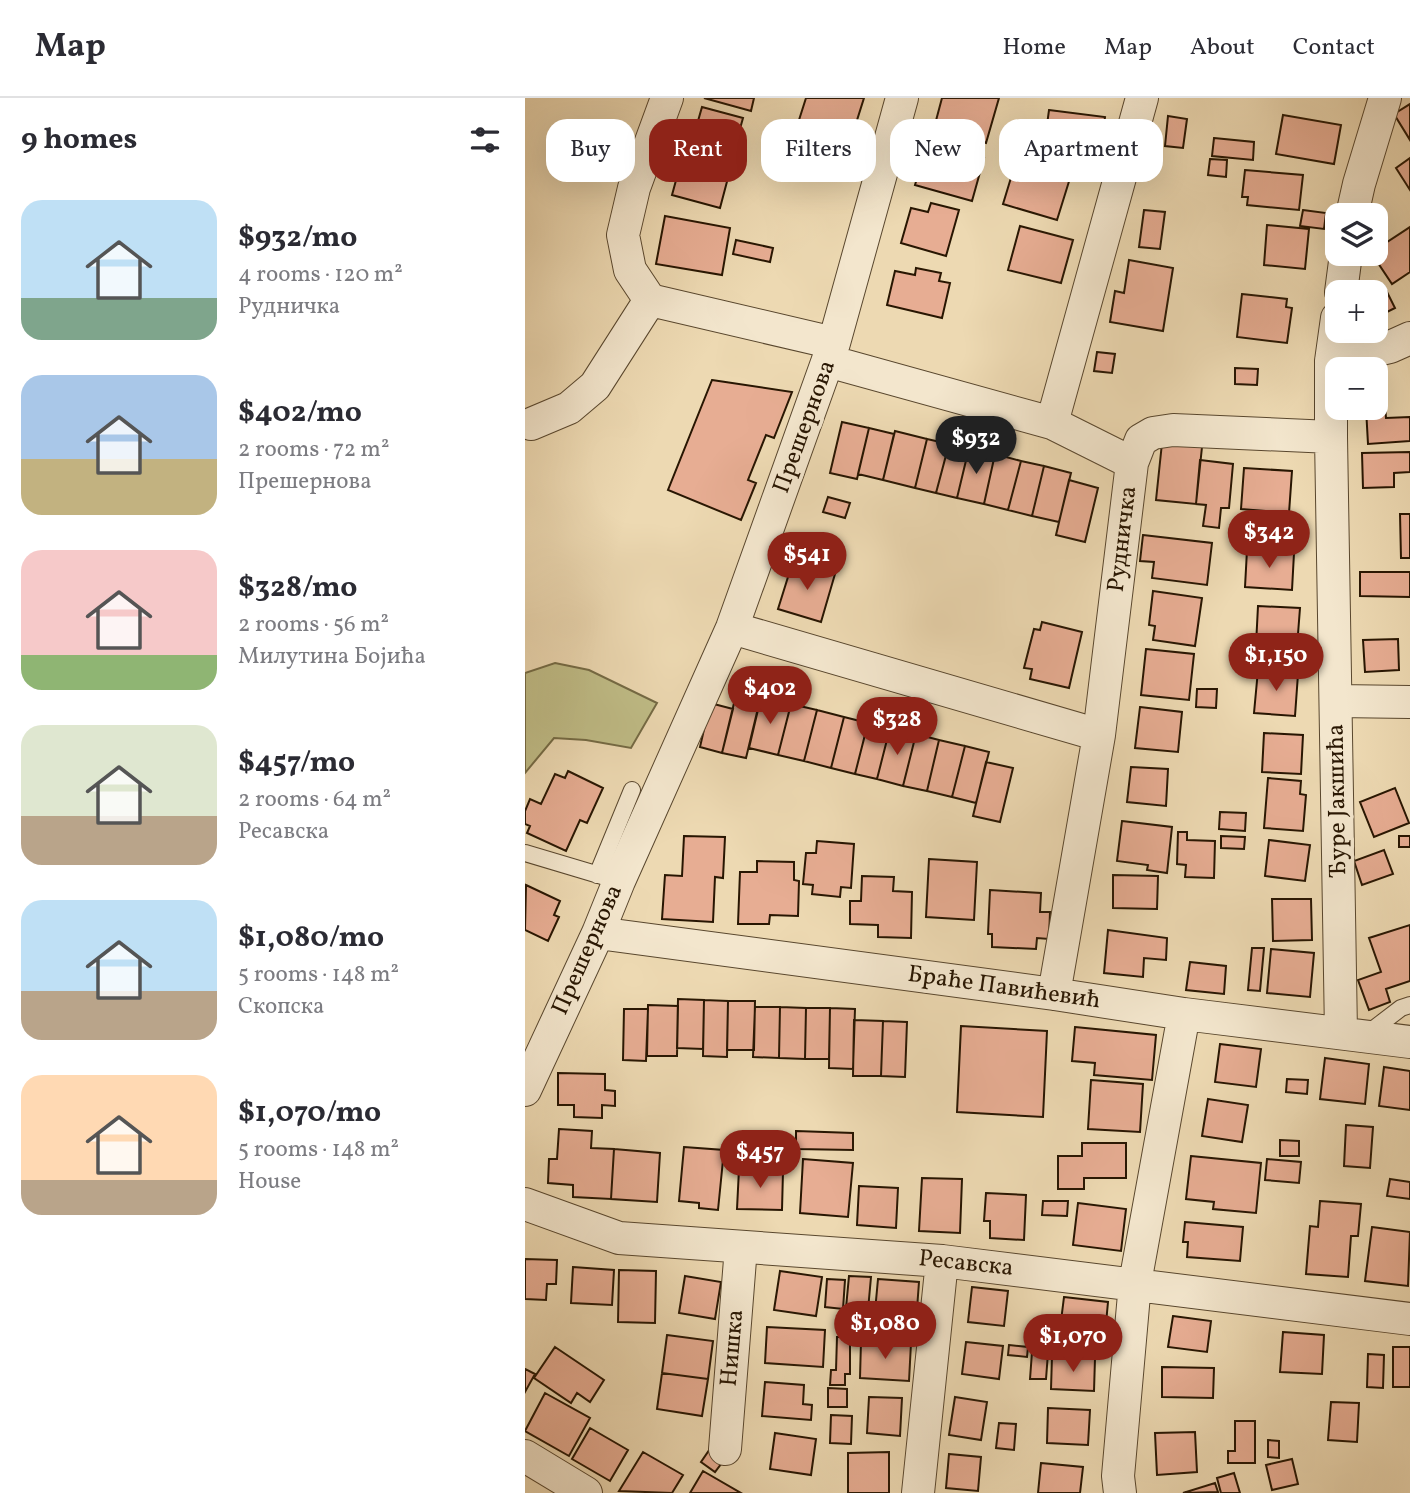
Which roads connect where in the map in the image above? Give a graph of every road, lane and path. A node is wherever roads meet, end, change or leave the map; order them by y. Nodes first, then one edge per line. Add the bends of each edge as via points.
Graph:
1 (667, 98) edge
2 (902, 98) edge
3 (1142, 98) edge
4 (1385, 98) edge
5 (1355, 203) edge
6 (650, 300) junction
7 (1410, 338) edge
8 (831, 352) junction
9 (1345, 357) edge
10 (1331, 420) edge
11 (1052, 423) junction
12 (531, 424) dead end
13 (1331, 437) junction
14 (1132, 463) junction
15 (732, 628) junction
16 (1337, 701) junction
17 (1410, 702) edge
18 (1099, 735) junction
19 (632, 790) dead end
20 (525, 853) edge
21 (608, 878) junction
22 (598, 933) junction
23 (1054, 994) junction
24 (1410, 1005) edge
25 (1184, 1014) junction
26 (1353, 1034) junction
27 (1410, 1042) edge
28 (525, 1090) edge
29 (525, 1204) edge
30 (741, 1247) junction
31 (942, 1261) junction
32 (1135, 1283) junction
33 (1410, 1319) edge
34 (725, 1449) dead end
35 (525, 1456) edge
36 (586, 1493) edge
37 (918, 1493) edge
38 (1120, 1493) edge

1 - 6 street via 634,188 623,235 630,270
2 - 8 street, Прешернова
3 - 11 street
4 - 5 street
6 - 8 street, Рудничка
6 - 12 street via 595,386 569,408
7 - 9 street
8 - 11 street, Рудничка
8 - 15 street, Прешернова
10 - 13 street, Ђуре Јакшића
11 - 14 street, Рудничка
13 - 14 street via 1173,429 1141,439
13 - 16 street, Ђуре Јакшића
14 - 18 street, Рудничка
15 - 18 street
15 - 21 street, Прешернова
16 - 17 street
16 - 26 street, Ђуре Јакшића
18 - 23 street, Рудничка
19 - 21 lane
20 - 21 lane
21 - 22 street, Прешернова
22 - 23 street, Браће Павићевић
22 - 28 street, Прешернова
23 - 25 street, Браће Павићевић
24 - 26 lane
25 - 26 street, Браће Павићевић
25 - 32 street
26 - 27 street, Браће Павићевић
29 - 30 street, Ресавска via 619,1238
30 - 31 street, Ресавска
30 - 34 street, Нишка
31 - 32 street, Ресавска
31 - 37 street
32 - 33 street, Ресавска
32 - 38 street
35 - 36 street

